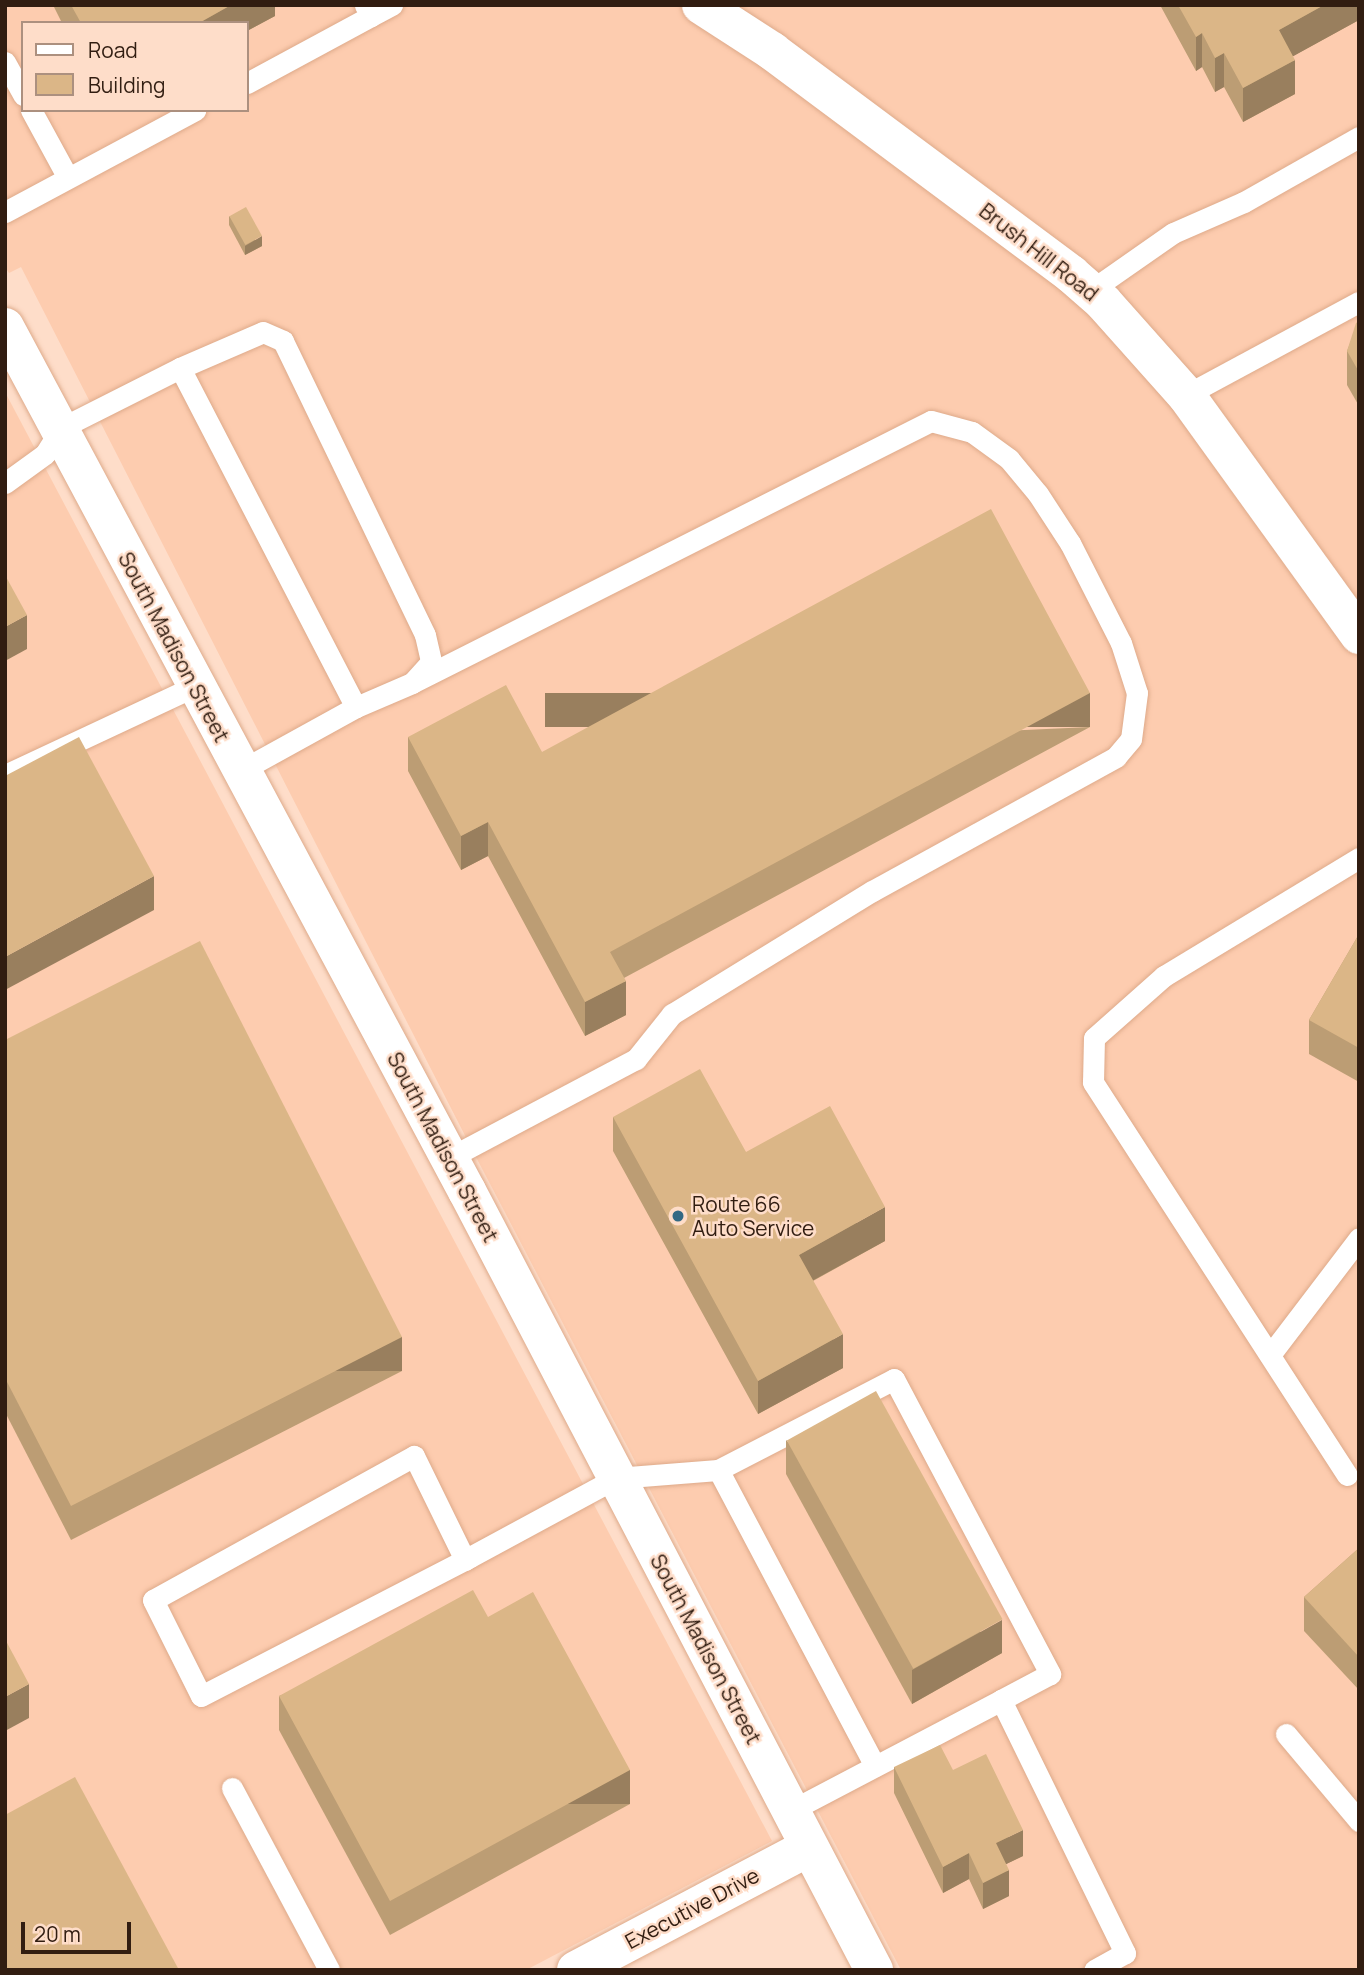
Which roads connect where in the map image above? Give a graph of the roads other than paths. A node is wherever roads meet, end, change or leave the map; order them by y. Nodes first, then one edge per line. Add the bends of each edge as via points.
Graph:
1 (392, 5) edge
2 (701, 5) edge
3 (368, 11) edge
4 (5, 62) edge
5 (248, 82) edge
6 (21, 90) edge
7 (32, 112) edge
8 (191, 112) edge
9 (1359, 137) edge
10 (68, 178) junction
11 (5, 212) edge
12 (1090, 290) junction
13 (1359, 302) edge
14 (5, 327) edge
15 (180, 368) junction
16 (1186, 395) junction
17 (61, 428) junction
18 (5, 483) edge
19 (1359, 635) edge
20 (412, 683) junction
21 (195, 686) junction
22 (356, 707) junction
23 (240, 771) junction
24 (5, 775) edge
25 (1359, 859) edge
26 (449, 1158) junction
27 (1359, 1238) edge
28 (1270, 1355) junction
29 (718, 1470) junction
30 (1347, 1475) dead end
31 (617, 1478) junction
32 (465, 1560) junction
33 (1001, 1700) junction
34 (1286, 1734) dead end
35 (875, 1766) junction
36 (232, 1788) dead end
37 (790, 1811) junction
38 (1359, 1821) edge
39 (809, 1847) junction
40 (329, 1970) edge
41 (576, 1970) edge
42 (874, 1970) edge
43 (1094, 1970) edge

1 - 3 lane
2 - 12 street, Brush Hill Road via 772,51
3 - 5 lane
4 - 6 lane
7 - 10 lane
8 - 10 lane
9 - 12 lane via 1244,202 1173,233
10 - 11 lane
12 - 16 street, Brush Hill Road
13 - 16 lane
14 - 17 street, South Madison Street
15 - 17 lane
15 - 20 lane via 263,332 283,341 425,635 431,663
15 - 22 lane
16 - 19 street, Brush Hill Road
17 - 18 lane via 45,454
17 - 21 street, South Madison Street
20 - 22 lane
20 - 26 lane via 931,421 972,432 1009,459 1038,494 1070,543 1121,643 1137,693 1130,739 1116,757 872,891 672,1014 636,1059
21 - 23 street, South Madison Street
21 - 24 lane
22 - 23 lane
23 - 26 street, South Madison Street
25 - 28 lane via 1164,976 1094,1038 1093,1082
26 - 31 street, South Madison Street
27 - 28 lane
28 - 30 lane
29 - 31 lane
29 - 33 lane via 894,1378 1050,1674
29 - 35 lane
31 - 32 lane
31 - 37 street, South Madison Street
32 - 32 lane via 414,1457 153,1600 201,1696
33 - 35 lane
33 - 43 lane via 1125,1953
34 - 38 lane
35 - 37 lane
36 - 40 lane
37 - 39 street, South Madison Street
39 - 41 street, Executive Drive
39 - 42 street, South Madison Street

